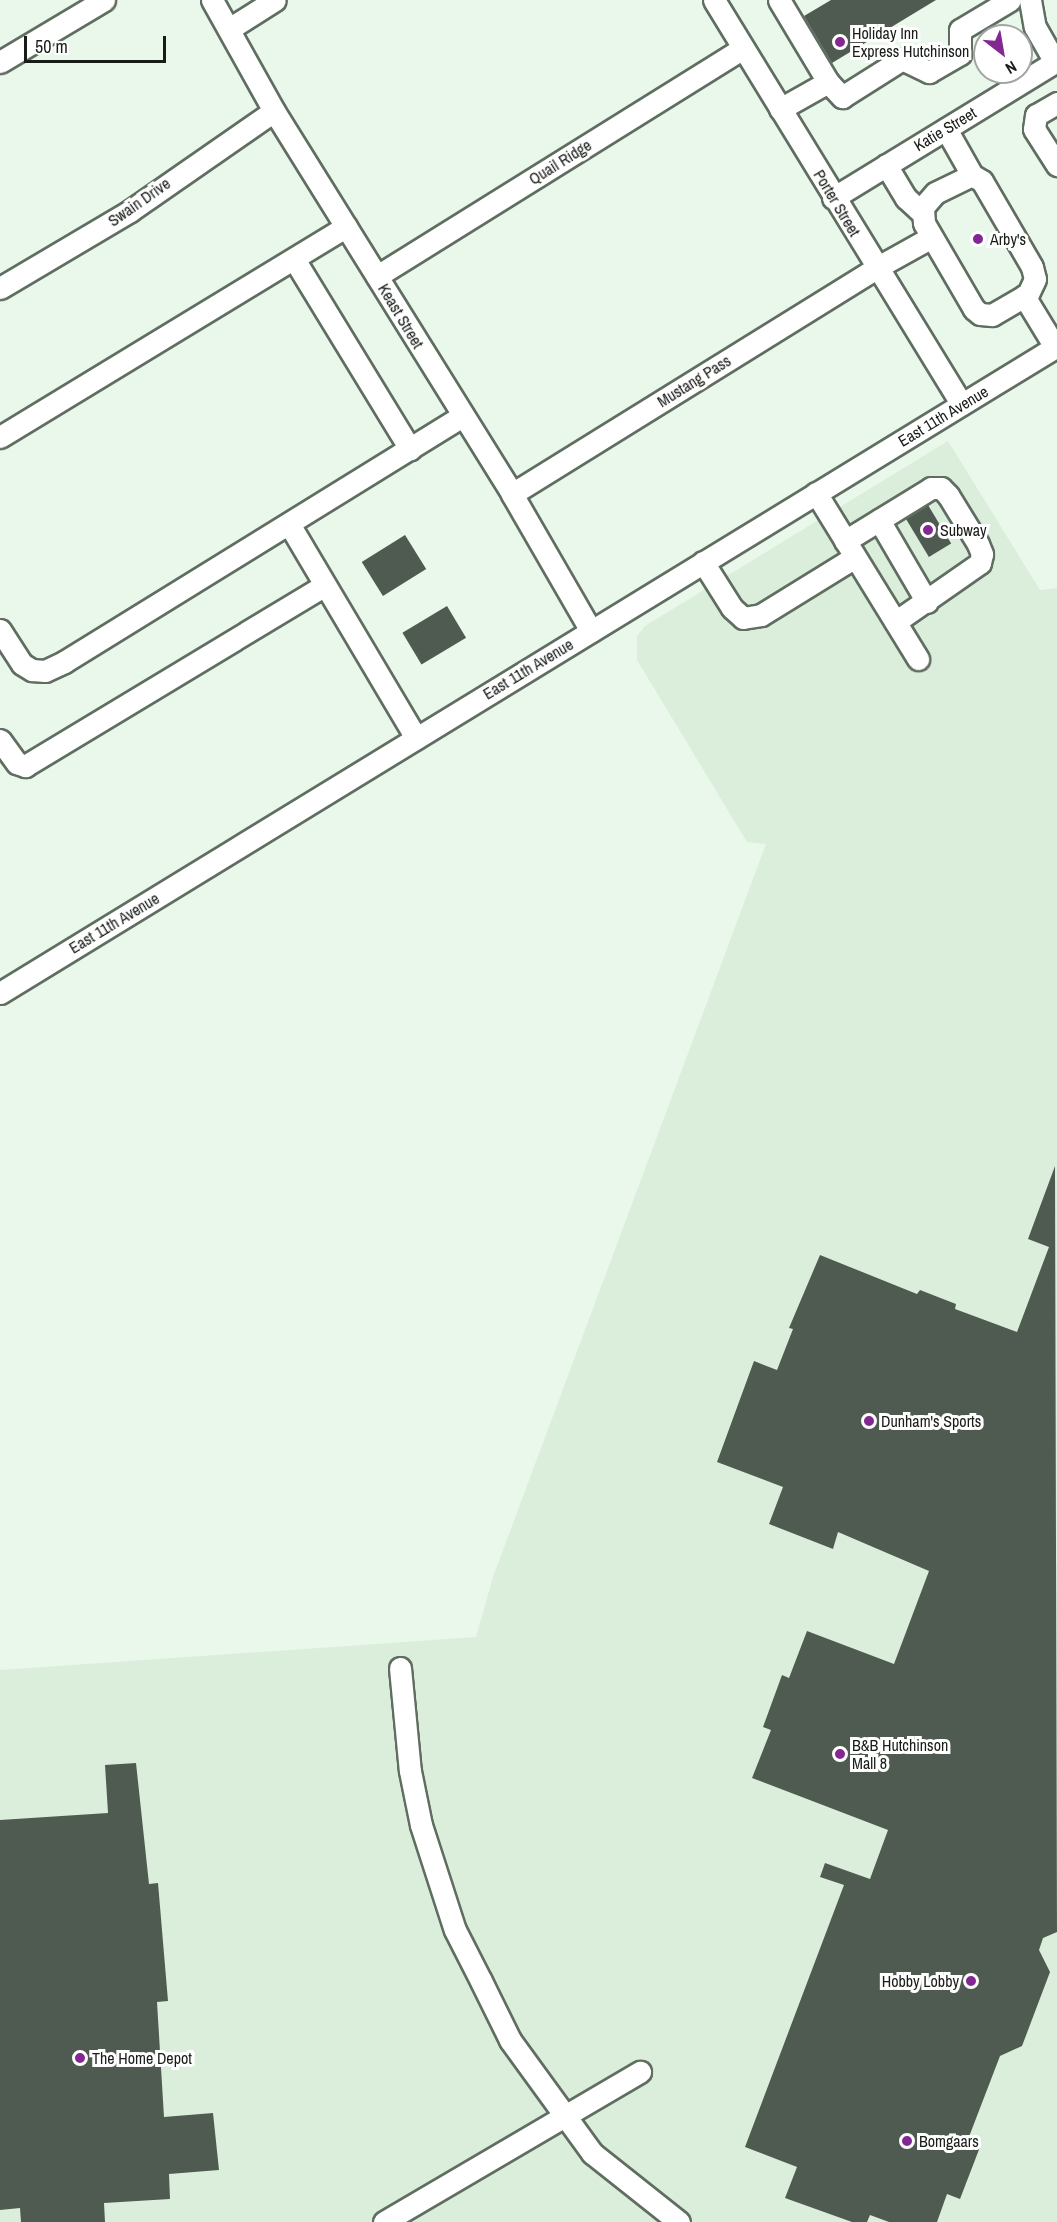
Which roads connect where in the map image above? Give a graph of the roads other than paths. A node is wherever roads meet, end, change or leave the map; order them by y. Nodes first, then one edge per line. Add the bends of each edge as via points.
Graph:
1 (104, 0) edge
2 (212, 0) edge
3 (275, 0) edge
4 (779, 0) edge
5 (1010, 0) edge
6 (1029, 0) edge
7 (723, 3) edge
8 (229, 29) junction
9 (743, 48) junction
10 (1056, 61) edge
11 (0, 62) edge
12 (828, 82) junction
13 (1057, 102) edge
14 (780, 110) junction
15 (274, 111) junction
16 (946, 129) junction
17 (886, 165) junction
18 (1057, 165) edge
19 (972, 175) junction
20 (833, 198) junction
21 (923, 214) junction
22 (346, 227) junction
23 (930, 238) junction
24 (294, 259) junction
25 (876, 268) junction
26 (377, 276) junction
27 (0, 288) edge
28 (1024, 297) junction
29 (1056, 347) edge
30 (962, 404) junction
31 (463, 416) junction
32 (0, 437) edge
33 (410, 449) junction
34 (816, 493) junction
35 (512, 494) junction
36 (879, 520) junction
37 (289, 524) junction
38 (850, 549) junction
39 (703, 562) junction
40 (325, 585) junction
41 (927, 602) junction
42 (896, 622) junction
43 (591, 631) junction
44 (0, 632) edge
45 (918, 658) dead end
46 (416, 738) junction
47 (0, 740) edge
48 (0, 993) edge
49 (400, 1668) dead end
50 (640, 2072) dead end
51 (563, 2118) junction
52 (384, 2222) edge
53 (679, 2222) edge

1 - 11 street
2 - 8 street, Keast Street
3 - 8 street
4 - 12 street
5 - 12 street via 960,30 960,54 929,72 902,59 842,98
6 - 10 street via 1035,27
7 - 9 street, Porter Street
8 - 15 street, Keast Street
9 - 14 street, Porter Street
9 - 26 street, Quail Ridge
10 - 16 street, Katie Street
12 - 14 street
13 - 18 street via 1036,115 1034,129
14 - 20 street, Porter Street
15 - 22 street, Keast Street
15 - 27 street, Swain Drive via 130,211
16 - 17 street, Katie Street
16 - 19 street
17 - 20 street, Katie Street
17 - 21 street via 906,198
19 - 21 street via 935,193 923,207
19 - 28 street via 982,182 1032,267 1035,279
20 - 25 street, Porter Street
21 - 23 street
22 - 24 street
22 - 26 street, Keast Street
23 - 25 street, Mustang Pass
23 - 28 street via 980,314 992,315
24 - 32 street
24 - 33 street
25 - 30 street, Porter Street
25 - 35 street, Mustang Pass
26 - 31 street, Keast Street
28 - 29 street
29 - 30 street, East 11th Avenue
30 - 34 street, East 11th Avenue
31 - 33 street
31 - 35 street, Keast Street
33 - 37 street
34 - 38 street
34 - 39 street, East 11th Avenue
35 - 43 street, Keast Street
36 - 38 street
36 - 41 street
36 - 41 street via 931,488 941,488 948,495 982,554 971,573
37 - 40 street
37 - 44 street via 45,671 22,664
38 - 39 street via 761,615 743,618 732,608
38 - 42 street
39 - 43 street, East 11th Avenue
40 - 46 street
40 - 47 street via 25,766 17,763
41 - 42 street
42 - 45 street
43 - 46 street, East 11th Avenue
46 - 48 street, East 11th Avenue
49 - 51 street via 410,1771 435,1876 455,1930 510,2040
50 - 51 street
51 - 52 street
51 - 53 street via 592,2153

